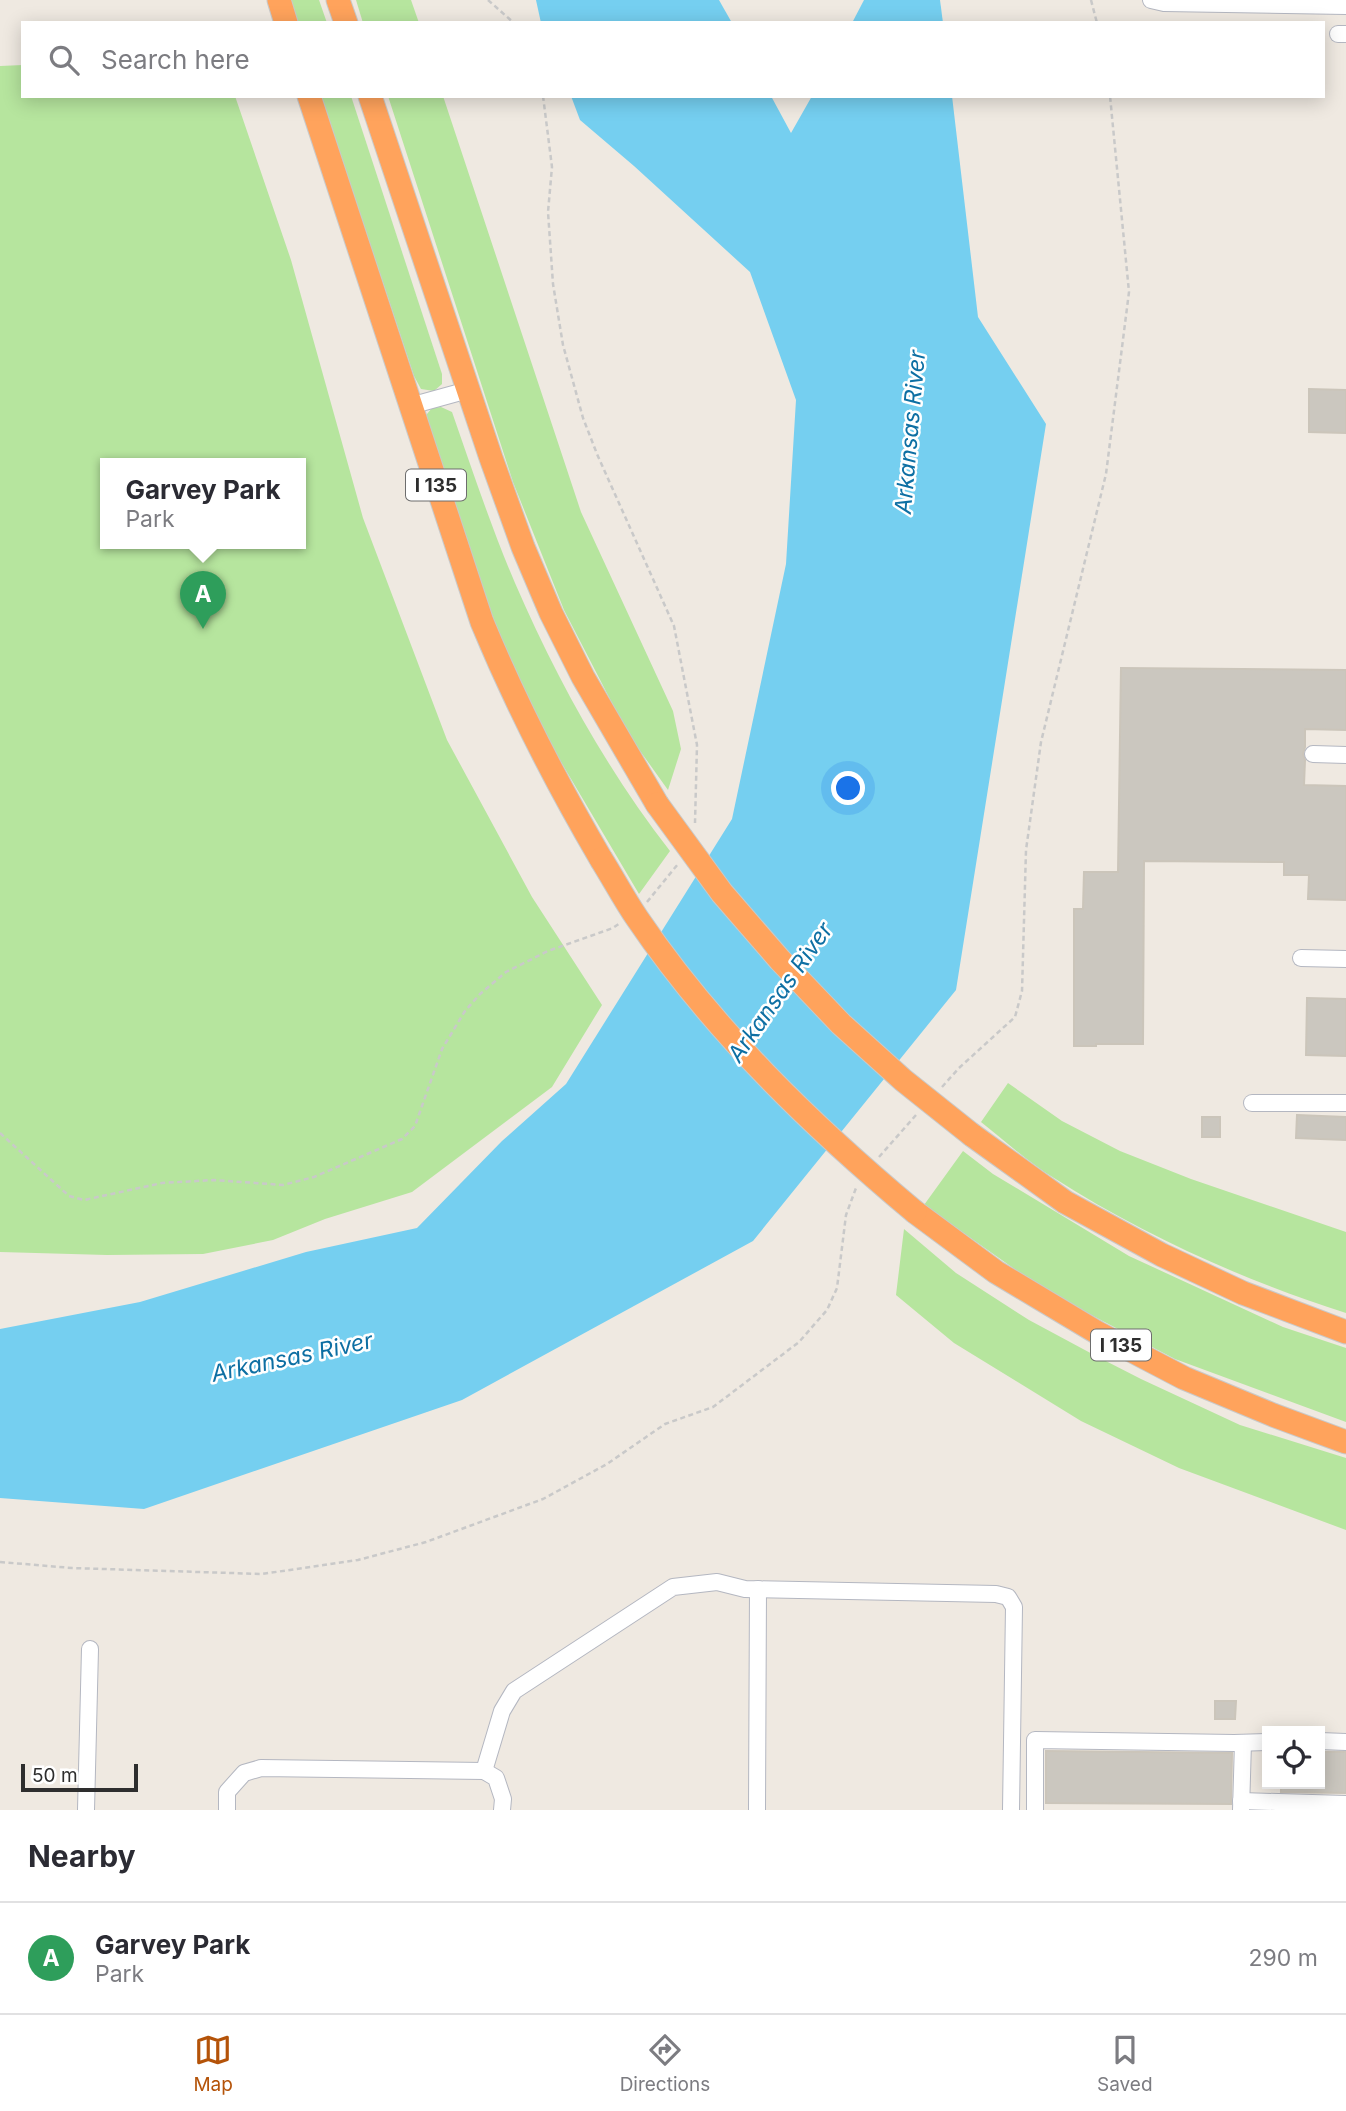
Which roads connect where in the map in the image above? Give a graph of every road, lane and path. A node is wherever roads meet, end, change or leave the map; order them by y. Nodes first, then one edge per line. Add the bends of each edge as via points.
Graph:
1 (279, 0) edge
2 (338, 0) edge
3 (488, 0) edge
4 (1091, 0) edge
5 (1151, 0) edge
6 (1346, 6) edge
7 (285, 21) edge
8 (345, 21) edge
9 (512, 21) edge
10 (1096, 21) edge
11 (310, 98) edge
12 (371, 98) edge
13 (543, 98) edge
14 (1110, 98) edge
15 (468, 390) junction
16 (410, 406) junction
17 (1313, 754) dead end
18 (1346, 755) edge
19 (695, 831) dead end
20 (680, 861) dead end
21 (643, 907) dead end
22 (623, 921) dead end
23 (1301, 958) dead end
24 (1346, 959) edge
25 (942, 1086) dead end
26 (1252, 1103) dead end
27 (1346, 1103) edge
28 (917, 1114) dead end
29 (0, 1133) edge
30 (876, 1160) dead end
31 (863, 1179) dead end
32 (1346, 1332) edge
33 (1346, 1442) edge
34 (0, 1562) edge
35 (758, 1589) junction
36 (90, 1649) dead end
37 (1325, 1741) edge
38 (1243, 1742) junction
39 (1262, 1742) edge
40 (1346, 1742) edge
41 (484, 1771) junction
42 (1346, 1804) edge
43 (1241, 1806) edge
44 (86, 1810) edge
45 (226, 1810) edge
46 (502, 1810) edge
47 (757, 1810) edge
48 (1011, 1810) edge
49 (1035, 1810) edge

1 - 7 highway
2 - 8 highway
3 - 9 path
4 - 10 path
5 - 6 lane
11 - 16 highway, I 135
12 - 15 highway, I 135
13 - 19 path via 552,167 548,212 553,284 563,345 597,454 674,626 697,745
14 - 25 path via 1129,292 1106,474 1041,741 1026,850 1022,991 1015,1017
15 - 16 lane
15 - 32 highway, I 135, bridge via 523,547 583,677 657,803 722,893 780,960 841,1024 904,1080 1065,1202 1243,1293
16 - 33 highway, I 135, bridge via 482,622 564,796 637,918 731,1038 849,1157 996,1272 1184,1378
17 - 18 lane
20 - 21 path
22 - 29 path via 548,951 497,979 465,1012 442,1049 415,1126 402,1139 314,1177 284,1185 214,1180 162,1183 84,1200 69,1196
23 - 24 lane
26 - 27 lane
28 - 30 path
31 - 34 path via 846,1215 836,1288 827,1310 799,1342 713,1407 665,1424 607,1464 543,1499 426,1542 358,1560 262,1574
35 - 41 lane via 717,1582 673,1587 514,1690 502,1711
35 - 47 lane
35 - 48 lane via 1008,1597 1014,1607
36 - 44 lane
37 - 40 lane
38 - 39 lane
38 - 43 lane
38 - 49 lane via 1035,1740
41 - 45 lane via 261,1768 244,1773 227,1792
41 - 46 lane via 496,1778
42 - 43 lane

